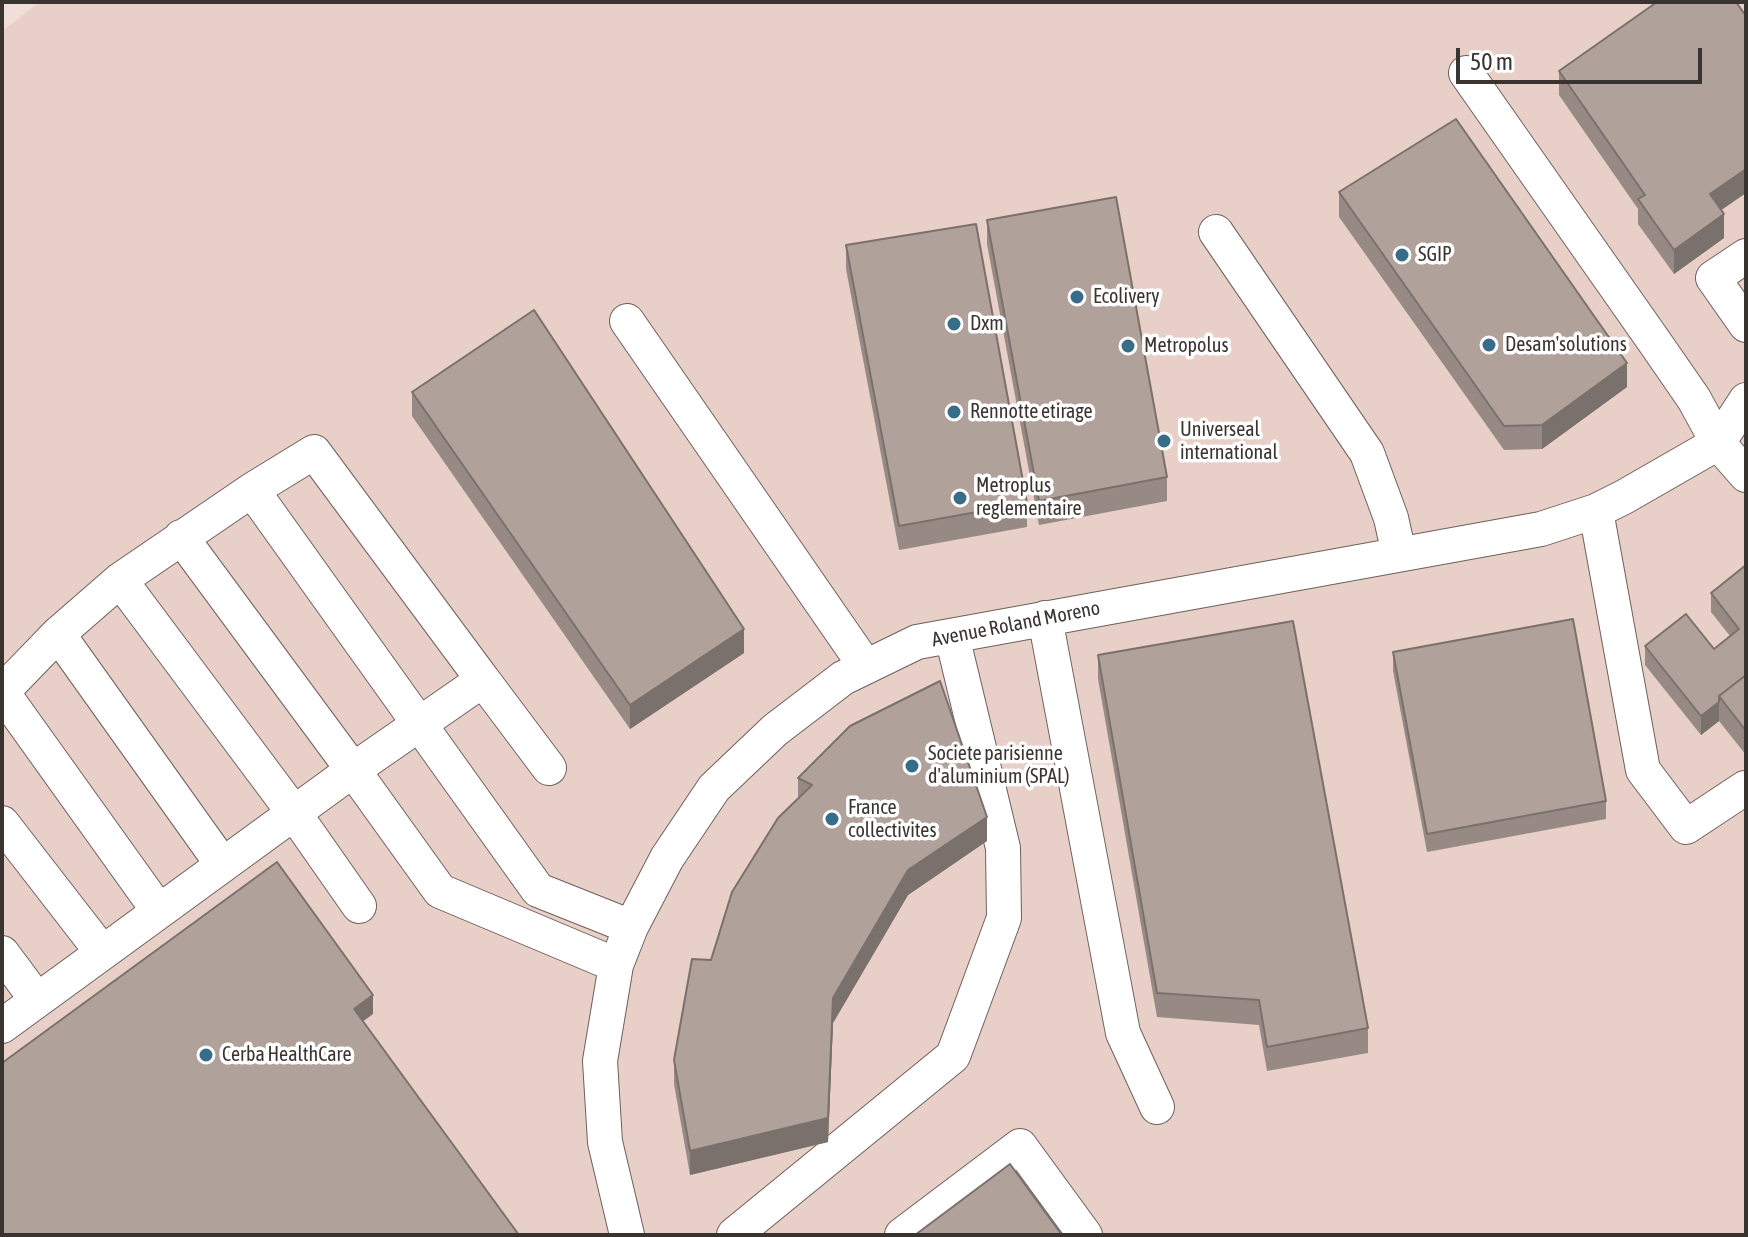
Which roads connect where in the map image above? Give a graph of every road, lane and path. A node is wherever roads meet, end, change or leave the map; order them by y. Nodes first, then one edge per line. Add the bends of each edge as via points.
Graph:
1 (1466, 73) dead end
2 (1216, 232) dead end
3 (1746, 256) edge
4 (627, 321) dead end
5 (1746, 325) edge
6 (1746, 400) edge
7 (1718, 443) junction
8 (1746, 475) edge
9 (252, 490) junction
10 (1596, 511) junction
11 (181, 537) junction
12 (1399, 554) junction
13 (120, 580) junction
14 (1045, 618) junction
15 (58, 634) junction
16 (952, 636) junction
17 (866, 667) junction
18 (483, 680) junction
19 (2, 692) edge
20 (419, 724) junction
21 (549, 768) dead end
22 (353, 770) junction
23 (1745, 788) edge
24 (294, 813) junction
25 (2, 823) edge
26 (222, 864) junction
27 (359, 906) dead end
28 (158, 910) junction
29 (631, 927) junction
30 (102, 952) junction
31 (2, 953) edge
32 (616, 965) junction
33 (37, 1000) junction
34 (2, 1026) edge
35 (1157, 1107) dead end
36 (627, 1235) edge
37 (734, 1235) edge
38 (902, 1235) edge
39 (1085, 1235) edge

1 - 7 street via 1672,366
2 - 12 street via 1367,453
3 - 5 street via 1713,278
4 - 17 street
6 - 7 street, Avenue Roland Moreno
7 - 8 street
7 - 10 street, Avenue Roland Moreno
9 - 11 street
9 - 18 street via 314,452
9 - 20 street
10 - 12 street, Avenue Roland Moreno via 1541,529
10 - 23 street via 1643,770 1686,827
11 - 13 street
11 - 22 street
12 - 14 street, Avenue Roland Moreno
13 - 15 street
13 - 24 street
14 - 16 street, Avenue Roland Moreno
14 - 35 street via 1123,1033
15 - 19 street
15 - 26 street
16 - 17 street, Avenue Roland Moreno via 917,642
16 - 37 street via 1003,848 1004,918 953,1056
17 - 29 street, Avenue Roland Moreno via 775,730 714,788 667,858
18 - 20 street
18 - 21 street
19 - 28 street
20 - 22 street
20 - 29 street via 538,890
22 - 24 street
22 - 32 street via 440,891
24 - 26 street
24 - 27 street
25 - 30 street
26 - 28 street
28 - 30 street
29 - 32 street, Avenue Roland Moreno
30 - 33 street
31 - 33 street
32 - 36 street, Avenue Roland Moreno via 600,1061 605,1142
33 - 34 street
38 - 39 street via 1020,1146

